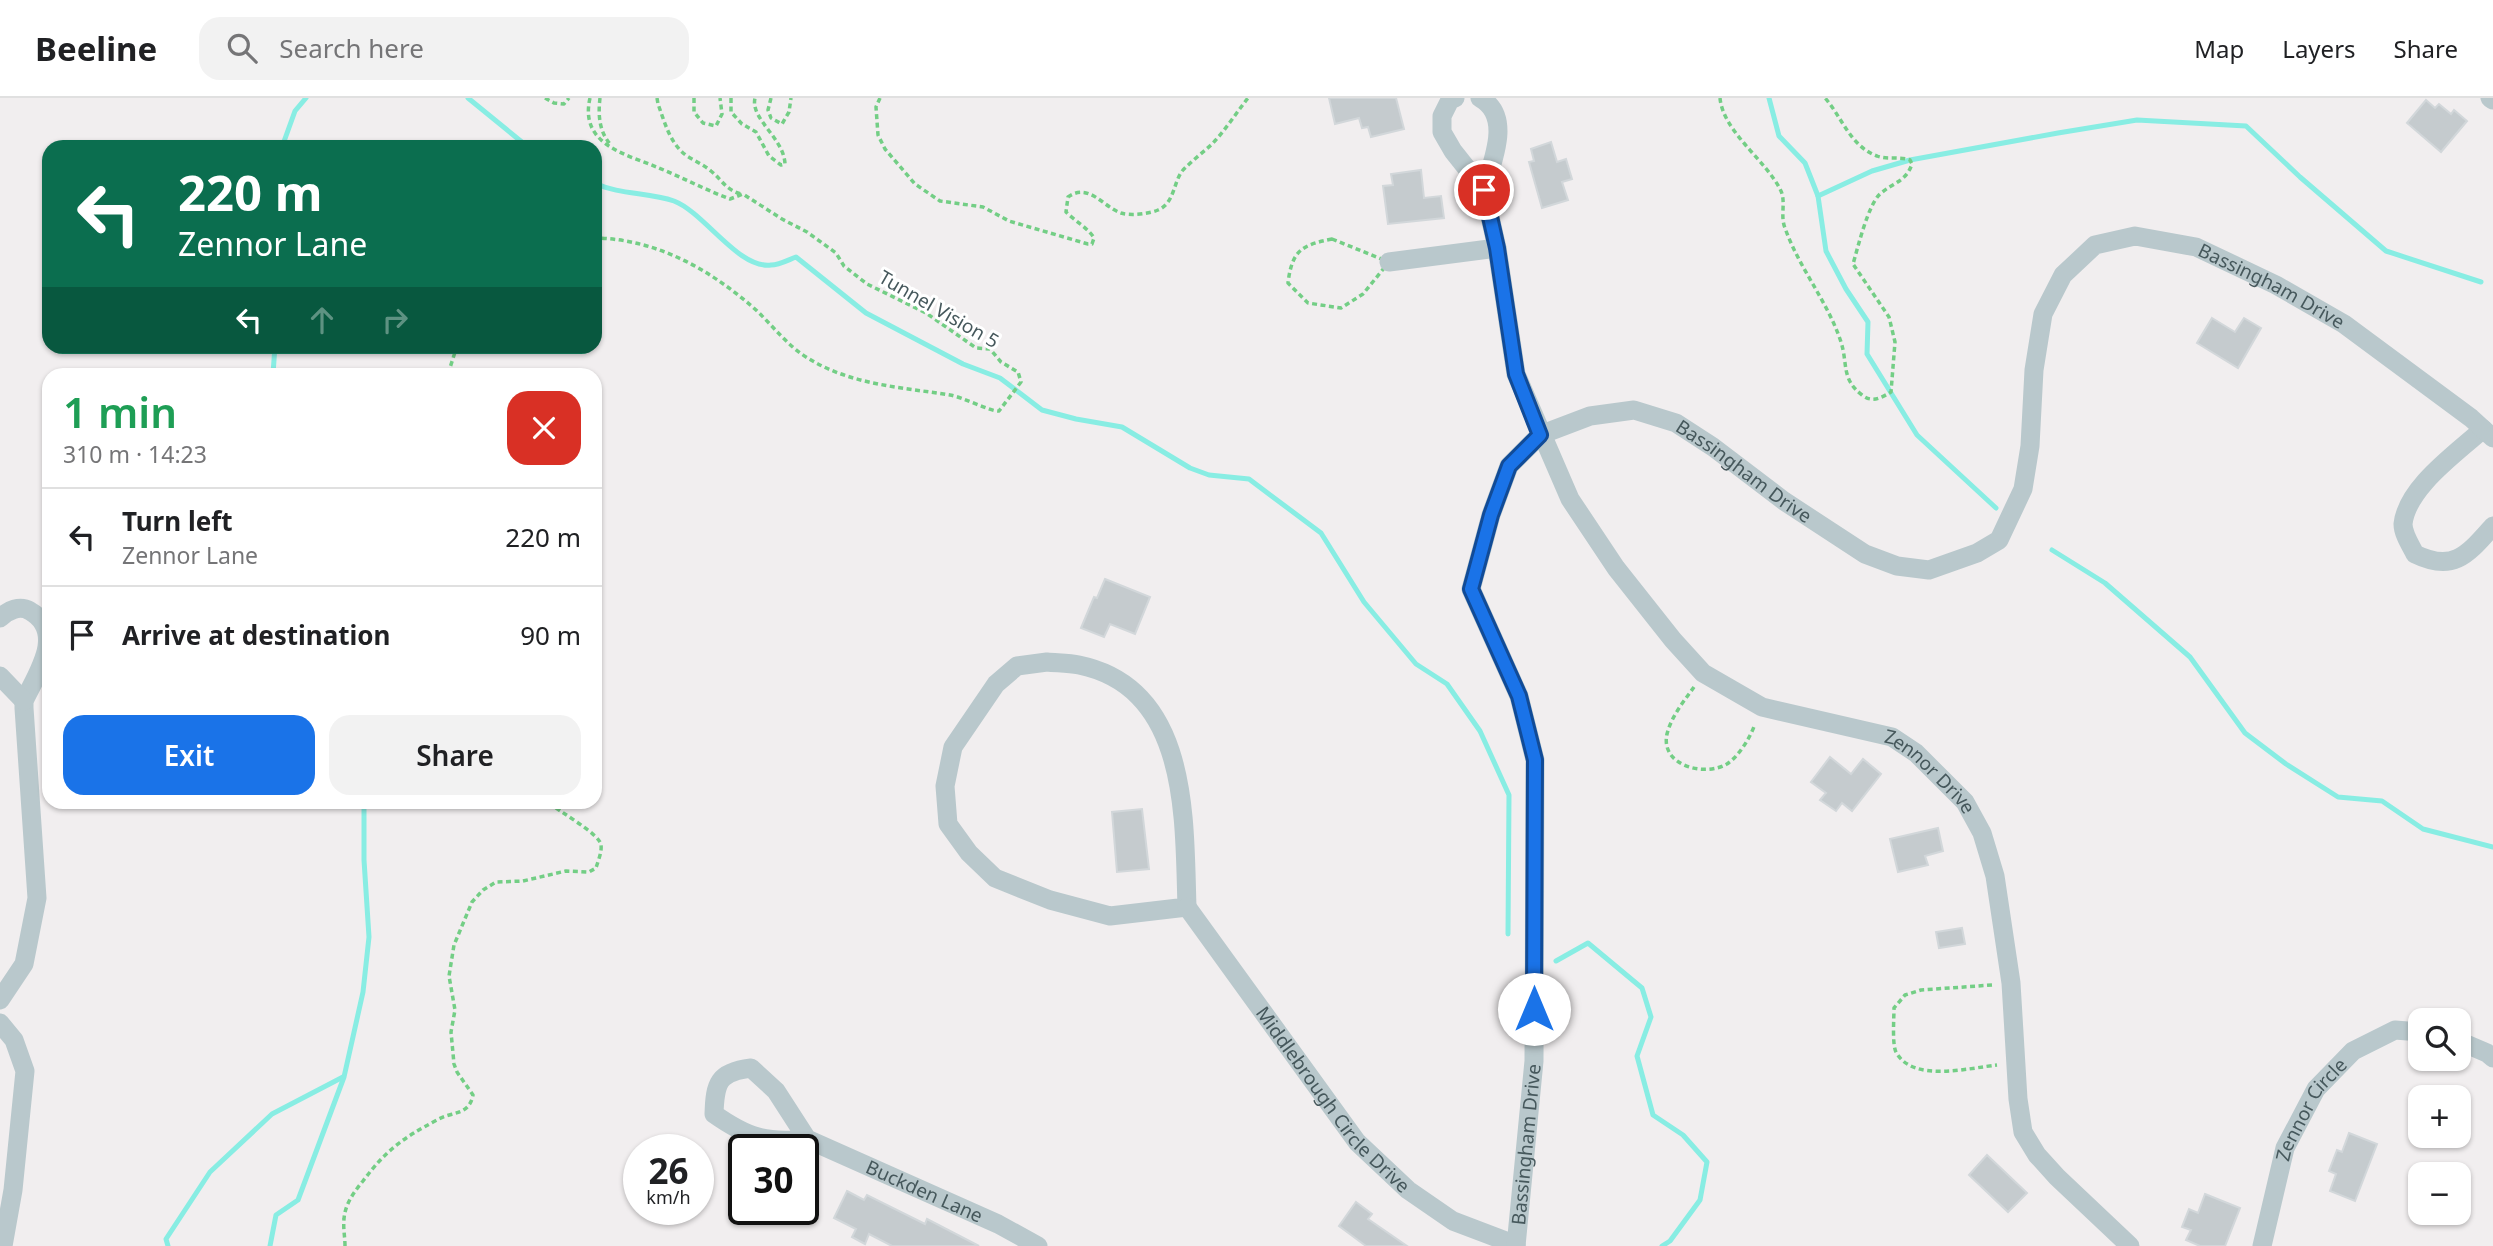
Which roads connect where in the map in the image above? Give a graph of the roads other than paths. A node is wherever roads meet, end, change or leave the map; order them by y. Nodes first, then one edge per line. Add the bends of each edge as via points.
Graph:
1 (1455, 98) edge
2 (1480, 98) edge
3 (1484, 190) junction
4 (1497, 248) junction
5 (1389, 262) road end
6 (2488, 433) edge
7 (1540, 435) junction
8 (2493, 526) edge
9 (0, 618) edge
10 (42, 621) edge
11 (42, 664) edge
12 (0, 676) edge
13 (24, 701) junction
14 (1187, 907) junction
15 (0, 1000) edge
16 (0, 1023) edge
17 (2408, 1031) edge
18 (2471, 1046) edge
19 (2493, 1058) edge
20 (807, 1139) joint
21 (819, 1144) edge
22 (3, 1246) edge
23 (1038, 1246) edge
24 (1516, 1246) edge
25 (2130, 1246) edge
26 (2262, 1246) edge

1 - 3 street via 1442,116 1442,132
2 - 3 street via 1494,111 1498,127
3 - 4 street, Zennor Drive
4 - 5 street
4 - 7 street, Zennor Drive via 1516,374
6 - 7 street, Bassingham Drive via 2344,324 2276,285 2196,247 2135,236 2095,244 2063,275 2043,314 2023,489 1998,540 1977,553 1929,570 1897,566 1865,554 1676,423 1634,410 1590,416
6 - 8 street via 2415,492 2403,526 2415,554 2446,563 2473,548
7 - 24 street, Bassingham Drive via 1509,466 1471,589 1519,696 1535,760 1534,1061
7 - 25 street, Zennor Drive via 1570,499 1616,568 1703,673 1762,707 1892,737 1916,753 1965,802 1982,833 1995,876 2011,984 2023,1132 2057,1177
9 - 10 street via 17,608 29,610
11 - 13 street
12 - 13 street
13 - 15 street via 37,898 24,964
14 - 14 street via 1110,916 1050,900 995,878 948,824 945,786 953,747 996,684 1017,666 1047,662 1100,672 1139,694 1156,716 1167,738 1184,810
14 - 24 street, Middlebrough Circle Drive via 1357,1142 1408,1190 1453,1221
16 - 22 street via 14,1040 25,1071
17 - 26 street, Zennor Circle via 2395,1030 2353,1051 2316,1089 2285,1148
18 - 19 street
20 - 20 street, Buckden Lane via 778,1142 738,1131 714,1114 715,1090 721,1079 731,1070 751,1068 776,1091
21 - 23 street, Buckden Lane

